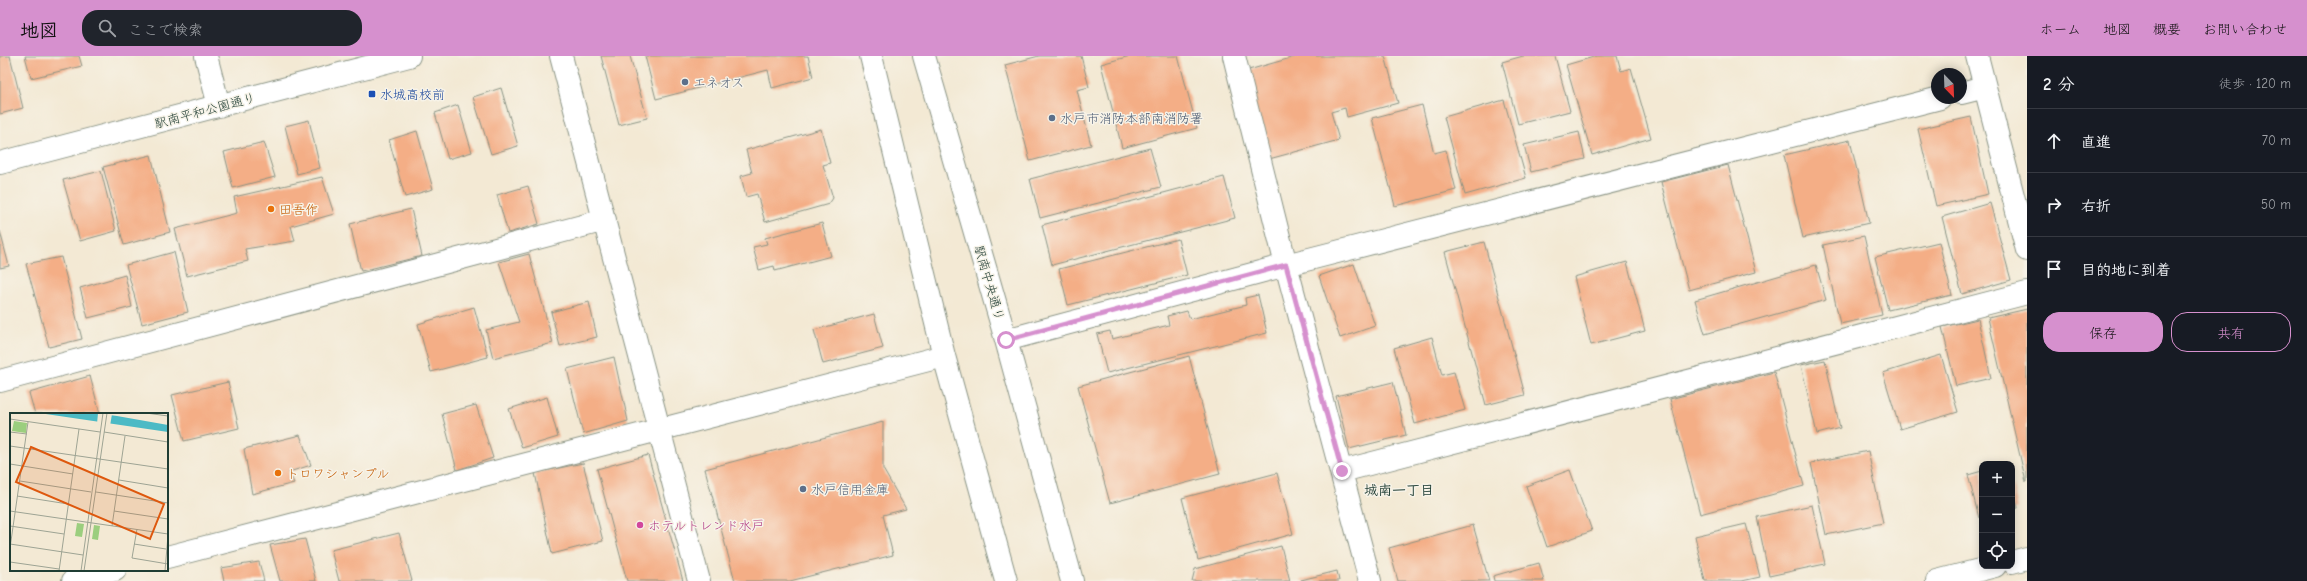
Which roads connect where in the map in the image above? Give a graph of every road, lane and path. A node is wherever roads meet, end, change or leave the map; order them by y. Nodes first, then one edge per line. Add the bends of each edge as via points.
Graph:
1 (206, 56) edge
2 (409, 56) edge
3 (561, 56) edge
4 (871, 56) edge
5 (924, 56) edge
6 (1977, 56) edge
7 (1240, 57) edge
8 (1985, 86) junction
9 (1967, 91) edge
10 (1931, 100) edge
11 (219, 106) junction
12 (0, 163) edge
13 (605, 220) junction
14 (2027, 250) edge
15 (1286, 265) junction
16 (2027, 293) edge
17 (1006, 340) junction
18 (944, 356) junction
19 (0, 380) edge
20 (659, 429) junction
21 (1342, 471) junction
22 (168, 557) edge
23 (2027, 558) edge
24 (2015, 561) edge
25 (1983, 569) edge
26 (111, 571) edge
27 (72, 581) edge
28 (699, 581) edge
29 (1006, 581) edge
30 (1072, 581) edge
31 (1370, 581) edge
32 (1937, 581) edge

1 - 11 street
2 - 11 street, 駅南平和公園通り
3 - 13 street
4 - 18 street
5 - 17 street, 駅南中央通り
6 - 8 street
7 - 15 street
8 - 9 street
8 - 14 street
10 - 15 street
11 - 12 street, 駅南平和公園通り
13 - 19 street
13 - 20 street
15 - 17 street
15 - 21 street
16 - 21 street
17 - 30 street, 駅南中央通り
18 - 20 street
18 - 29 street
20 - 22 street
20 - 28 street
21 - 31 street
23 - 24 street
25 - 32 street
26 - 27 street

